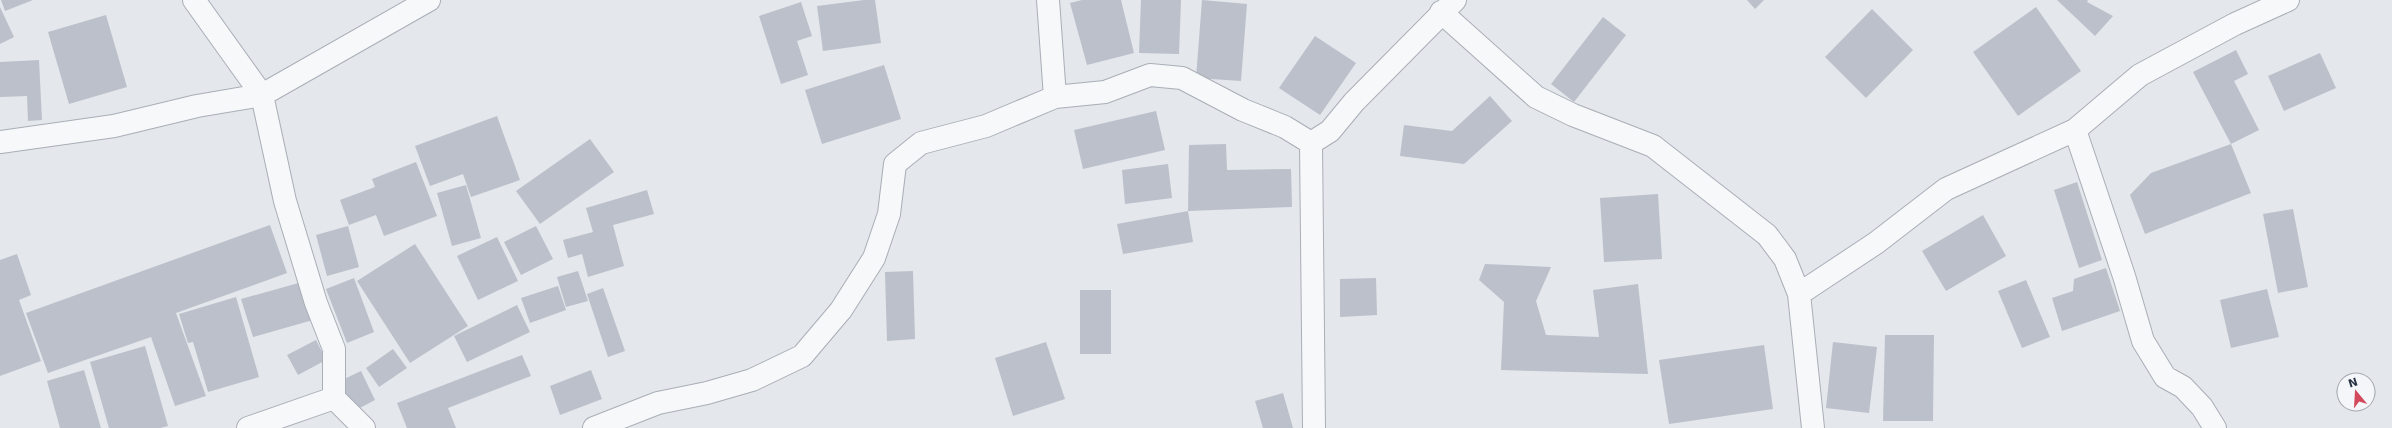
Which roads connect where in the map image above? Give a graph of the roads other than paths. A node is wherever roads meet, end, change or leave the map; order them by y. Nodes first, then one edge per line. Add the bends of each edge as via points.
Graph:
1 (194, 0) edge
2 (429, 0) edge
3 (1048, 0) edge
4 (2288, 0) edge
5 (1448, 6) edge
6 (262, 95) junction
7 (1055, 97) junction
8 (2075, 130) junction
9 (0, 142) edge
10 (1311, 143) junction
11 (1799, 294) junction
12 (334, 398) junction
13 (248, 428) edge
14 (364, 428) edge
15 (594, 428) edge
16 (1314, 428) edge
17 (1812, 428) edge
18 (2215, 428) edge

1 - 6 street
2 - 6 street
3 - 7 street
4 - 8 street via 2235,24 2140,75
5 - 10 street via 1354,102 1330,131
5 - 11 street via 1536,97 1573,115 1653,146 1768,235 1785,259
6 - 9 street via 197,106 114,126
6 - 12 street via 285,201 316,303 334,349
7 - 10 street via 1105,92 1150,75 1182,78 1243,110 1285,127
7 - 15 street via 986,126 921,142 895,164 889,214 874,258 841,310 802,356 752,380 658,403
8 - 11 street via 1946,189 1876,243
8 - 18 street via 2144,341 2165,377 2188,392 2202,407
10 - 16 street
11 - 17 street
12 - 13 street
12 - 14 street

